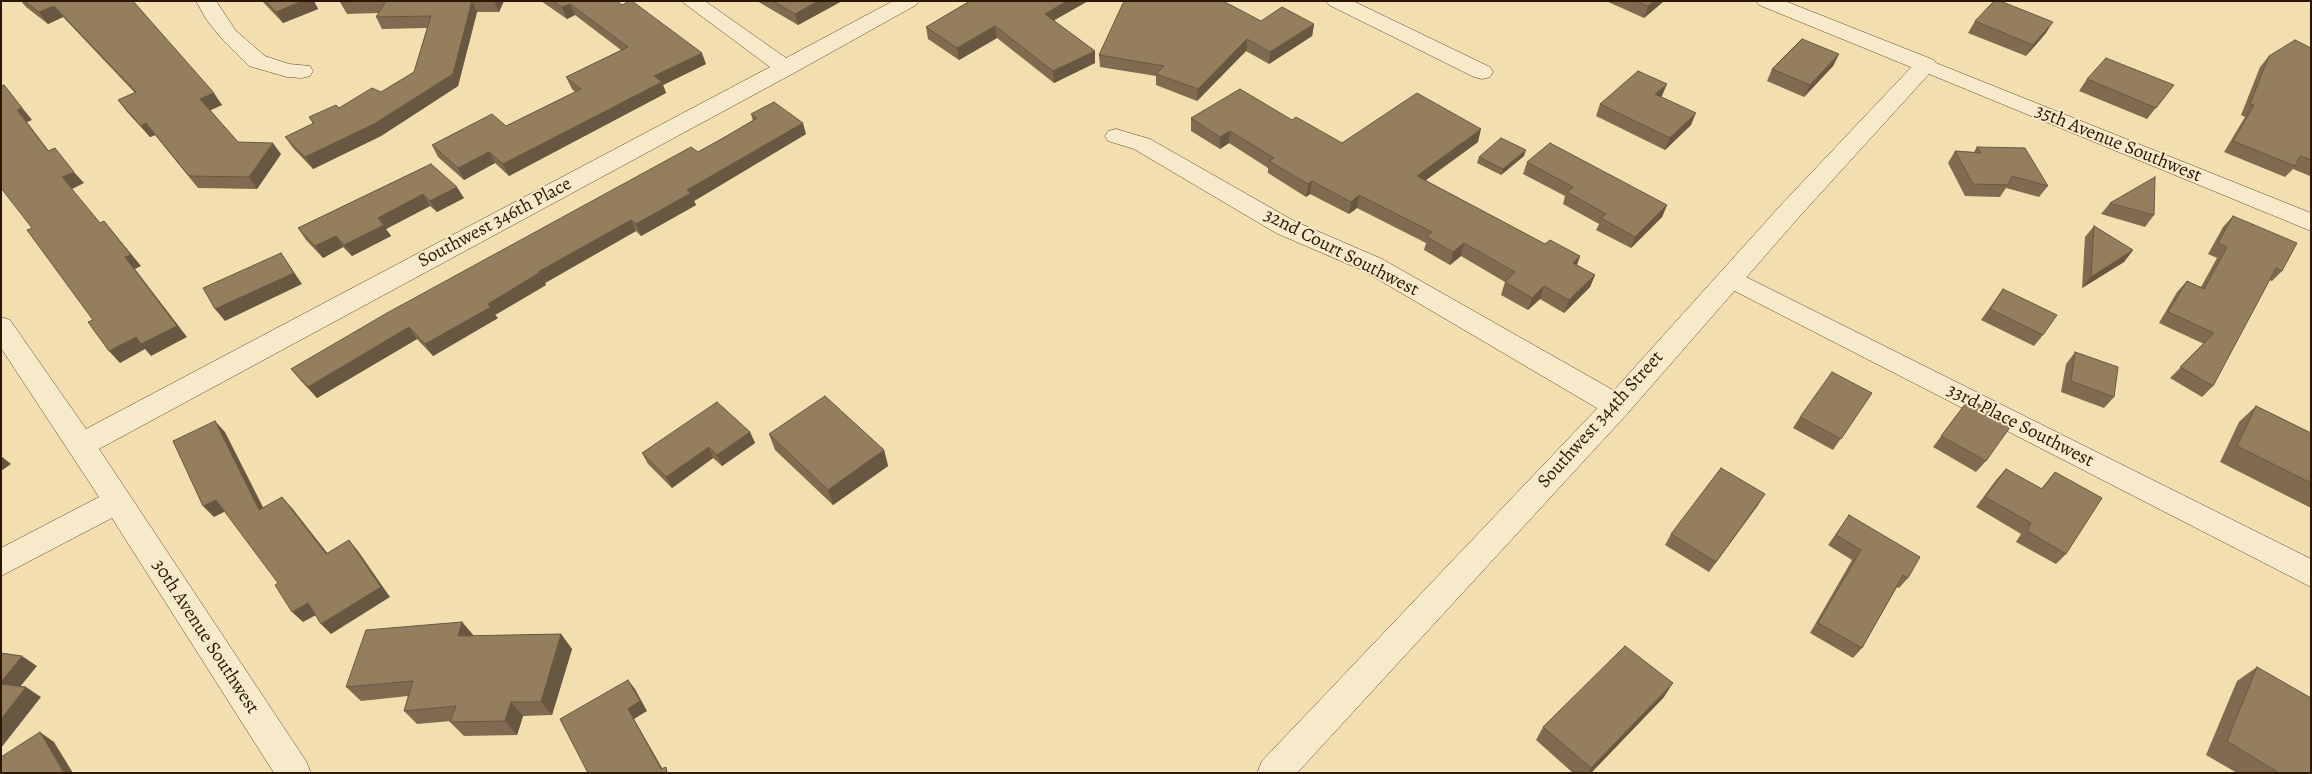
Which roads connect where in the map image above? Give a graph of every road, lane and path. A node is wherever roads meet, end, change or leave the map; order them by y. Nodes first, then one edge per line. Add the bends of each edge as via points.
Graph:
1 (206, 1) edge
2 (691, 1) edge
3 (909, 1) edge
4 (1336, 1) edge
5 (1766, 1) edge
6 (1926, 65) junction
7 (786, 68) junction
8 (302, 71) dead end
9 (1482, 72) dead end
10 (1116, 136) dead end
11 (2311, 223) edge
12 (1730, 278) junction
13 (1, 327) edge
14 (1617, 406) junction
15 (80, 445) junction
16 (117, 501) junction
17 (1, 563) edge
18 (2311, 574) edge
19 (294, 773) edge
20 (1274, 773) edge

1 - 8 street via 229,35 257,61
2 - 7 street
3 - 7 street, Southwest 346th Place
4 - 9 street
5 - 6 street, 35th Avenue Southwest
6 - 11 street, 35th Avenue Southwest
6 - 12 street, Southwest 344th Street
7 - 15 street, Southwest 346th Place
10 - 14 street, 32nd Court Southwest via 1142,144 1284,227 1373,266
12 - 14 street, Southwest 344th Street
12 - 18 street, 33rd Place Southwest
13 - 15 street, 30th Avenue Southwest
14 - 20 street, Southwest 344th Street
15 - 16 street, 30th Avenue Southwest
16 - 17 street
16 - 19 street, 30th Avenue Southwest

